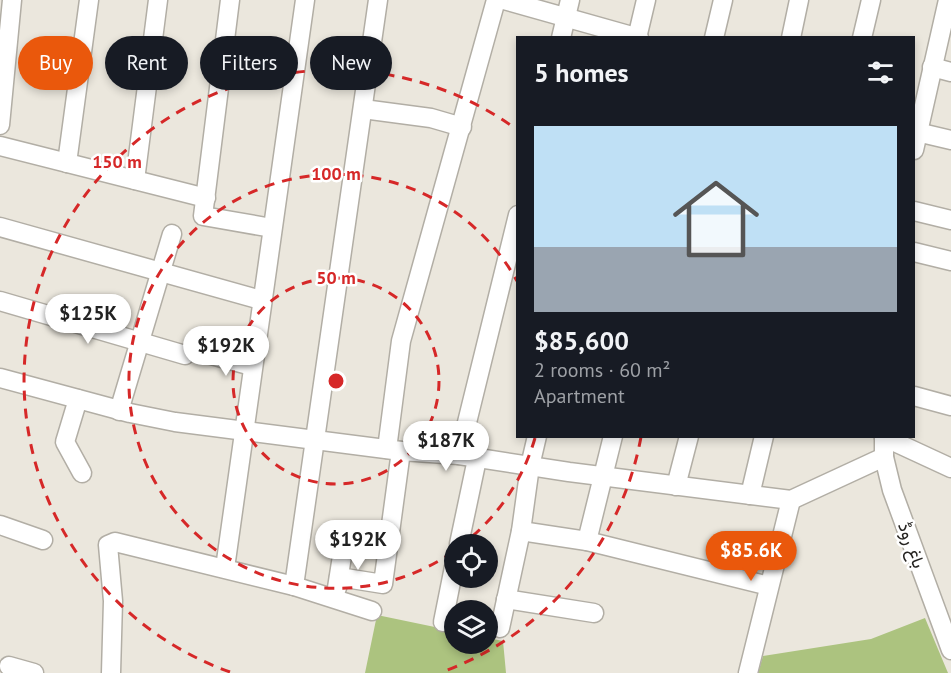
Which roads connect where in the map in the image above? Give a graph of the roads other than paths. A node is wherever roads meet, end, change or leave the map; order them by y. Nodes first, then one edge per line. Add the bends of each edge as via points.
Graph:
1 (12, 0) edge
2 (89, 0) edge
3 (158, 0) edge
4 (230, 0) edge
5 (305, 0) edge
6 (378, 0) edge
7 (496, 0) edge
8 (504, 0) edge
9 (570, 0) edge
10 (646, 0) edge
11 (723, 0) edge
12 (800, 0) edge
13 (871, 0) edge
14 (948, 0) edge
15 (565, 18) junction
16 (561, 36) edge
17 (634, 36) edge
18 (638, 36) edge
19 (714, 36) edge
20 (791, 36) edge
21 (862, 36) edge
22 (932, 67) junction
23 (951, 72) edge
24 (363, 109) junction
25 (917, 122) edge
26 (0, 125) edge
27 (462, 127) junction
28 (951, 140) edge
29 (915, 141) edge
30 (0, 146) edge
31 (67, 163) junction
32 (135, 180) junction
33 (206, 198) junction
34 (915, 211) edge
35 (951, 220) edge
36 (516, 223) edge
37 (0, 227) edge
38 (272, 228) junction
39 (172, 234) dead end
40 (915, 252) edge
41 (951, 261) edge
42 (160, 272) junction
43 (261, 300) junction
44 (0, 301) edge
45 (138, 341) junction
46 (208, 354) dead end
47 (186, 355) dead end
48 (252, 366) junction
49 (0, 378) edge
50 (915, 396) edge
51 (78, 399) junction
52 (951, 406) edge
53 (119, 411) junction
54 (243, 430) junction
55 (537, 438) edge
56 (612, 438) edge
57 (688, 438) edge
58 (764, 438) edge
59 (884, 438) edge
60 (886, 438) edge
61 (317, 439) junction
62 (394, 450) junction
63 (459, 455) junction
64 (884, 457) junction
65 (477, 459) junction
66 (530, 466) junction
67 (951, 468) edge
68 (82, 473) dead end
69 (603, 476) junction
70 (676, 486) junction
71 (750, 495) junction
72 (791, 500) junction
73 (0, 525) edge
74 (521, 531) junction
75 (461, 534) edge
76 (345, 537) dead end
77 (43, 540) dead end
78 (587, 541) junction
79 (225, 568) junction
80 (339, 577) junction
81 (294, 586) junction
82 (769, 586) junction
83 (450, 588) edge
84 (336, 599) junction
85 (506, 599) junction
86 (372, 611) dead end
87 (594, 613) dead end
88 (443, 622) dead end
89 (500, 628) dead end
90 (951, 650) edge
91 (9, 666) dead end
92 (34, 673) edge
93 (111, 673) edge
94 (748, 673) edge

1 - 26 street
2 - 31 street
3 - 32 street
4 - 33 street
5 - 38 street
6 - 24 street
7 - 27 street
8 - 15 street
9 - 15 street
10 - 18 street
11 - 19 street
12 - 20 street
13 - 21 street
14 - 22 street
15 - 16 street
15 - 17 street
22 - 23 street
22 - 25 street
24 - 27 street via 431,118
24 - 61 street
25 - 28 street
25 - 29 street
27 - 62 street via 401,341
30 - 31 street
31 - 32 street
32 - 33 street
33 - 38 street via 204,216
34 - 35 street
36 - 63 street
37 - 42 street
38 - 43 street
39 - 42 street
40 - 41 street
42 - 43 street
42 - 45 street
43 - 48 street
44 - 45 street
45 - 47 street
45 - 53 street
46 - 48 street
48 - 54 street
49 - 51 street
50 - 52 street
51 - 53 street
51 - 68 street via 65,442
53 - 54 street
54 - 61 street
54 - 79 street
55 - 66 street
56 - 69 street
57 - 70 street
58 - 71 street
59 - 64 street, باغ روڈ
60 - 67 street
61 - 62 street
61 - 81 street
62 - 63 street
62 - 80 street via 382,584
63 - 65 street
64 - 72 street
64 - 90 street, باغ روڈ via 892,490
65 - 66 street
65 - 75 street
66 - 69 street
66 - 74 street
69 - 70 street
69 - 78 street
70 - 71 street
71 - 72 street
72 - 82 street
73 - 77 street
74 - 78 street
74 - 85 street
76 - 80 street
78 - 82 street
79 - 81 street
79 - 93 street via 115,542 108,545 113,601
80 - 84 street
81 - 84 street
82 - 94 street
83 - 88 street
84 - 86 street
85 - 87 street
85 - 89 street
91 - 92 street

